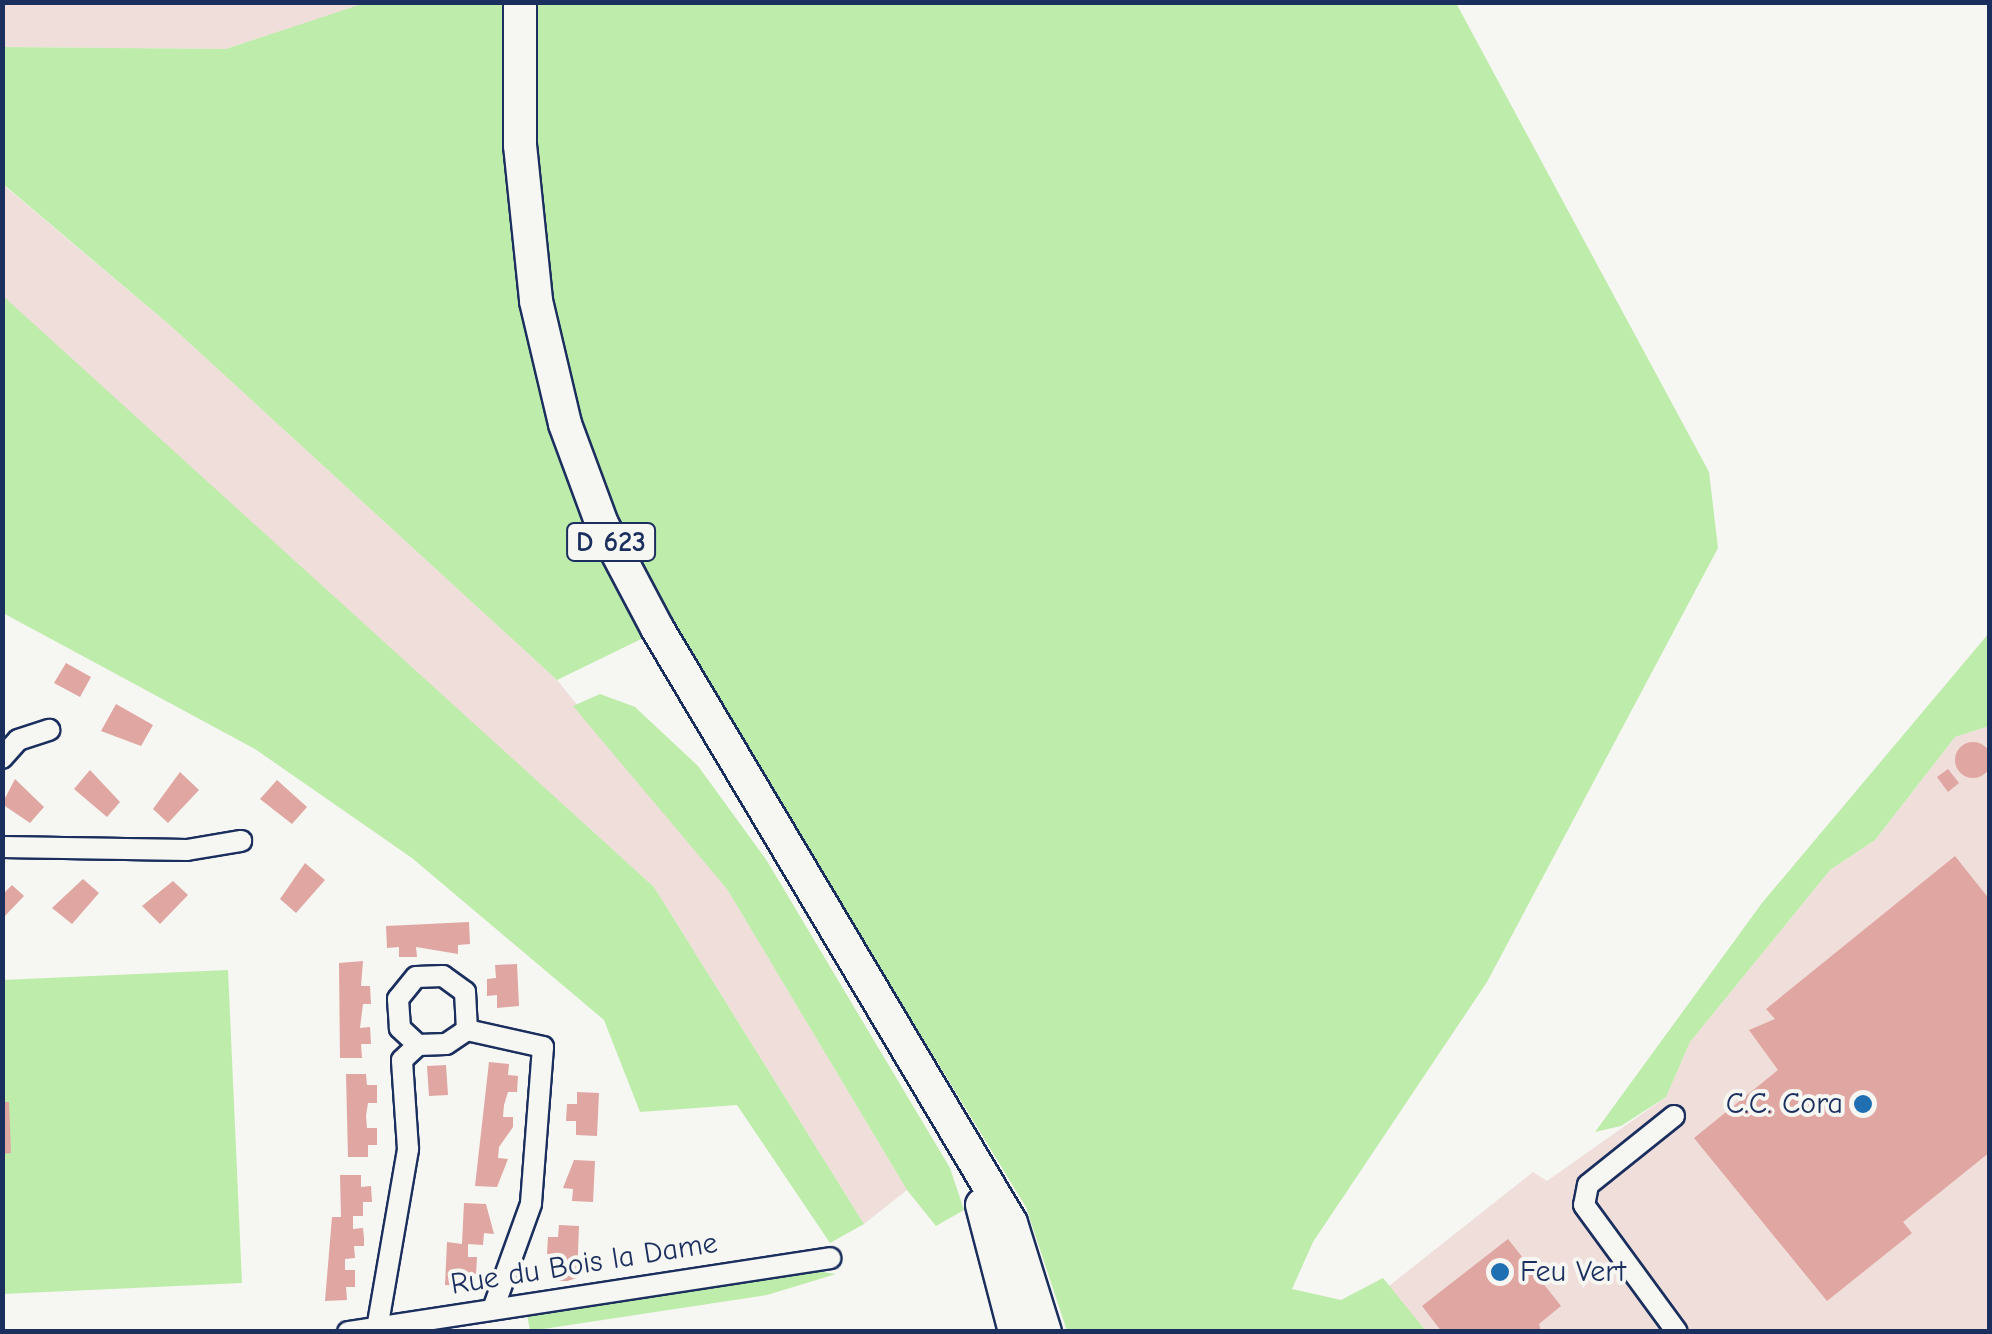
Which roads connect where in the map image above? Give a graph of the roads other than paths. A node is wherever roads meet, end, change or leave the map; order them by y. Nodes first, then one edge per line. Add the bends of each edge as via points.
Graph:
1 (520, 2) edge
2 (49, 730) dead end
3 (2, 758) edge
4 (241, 841) dead end
5 (2, 847) edge
6 (467, 1030) junction
7 (418, 1045) junction
8 (932, 1091) junction
9 (1674, 1116) dead end
10 (830, 1258) dead end
11 (494, 1309) junction
12 (377, 1330) edge
13 (348, 1332) edge
14 (1015, 1332) edge
15 (1045, 1332) edge
16 (1677, 1332) edge

1 - 8 main road, D 623 via 520,145 536,301 565,424 602,524
2 - 3 street via 18,740
4 - 5 street via 186,850
6 - 7 street via 446,1044
6 - 7 street via 465,992 444,976 416,978 398,999 400,1028
6 - 11 street via 543,1048 531,1204
7 - 12 street via 402,1060 408,1149
8 - 14 main road, D 623 via 989,1224
8 - 15 main road, D 623 via 1011,1223
9 - 16 street via 1588,1185 1584,1204
10 - 11 street, Rue du Bois la Dame
11 - 12 street, Rue du Bois la Dame
12 - 13 street, Rue du Bois la Dame

